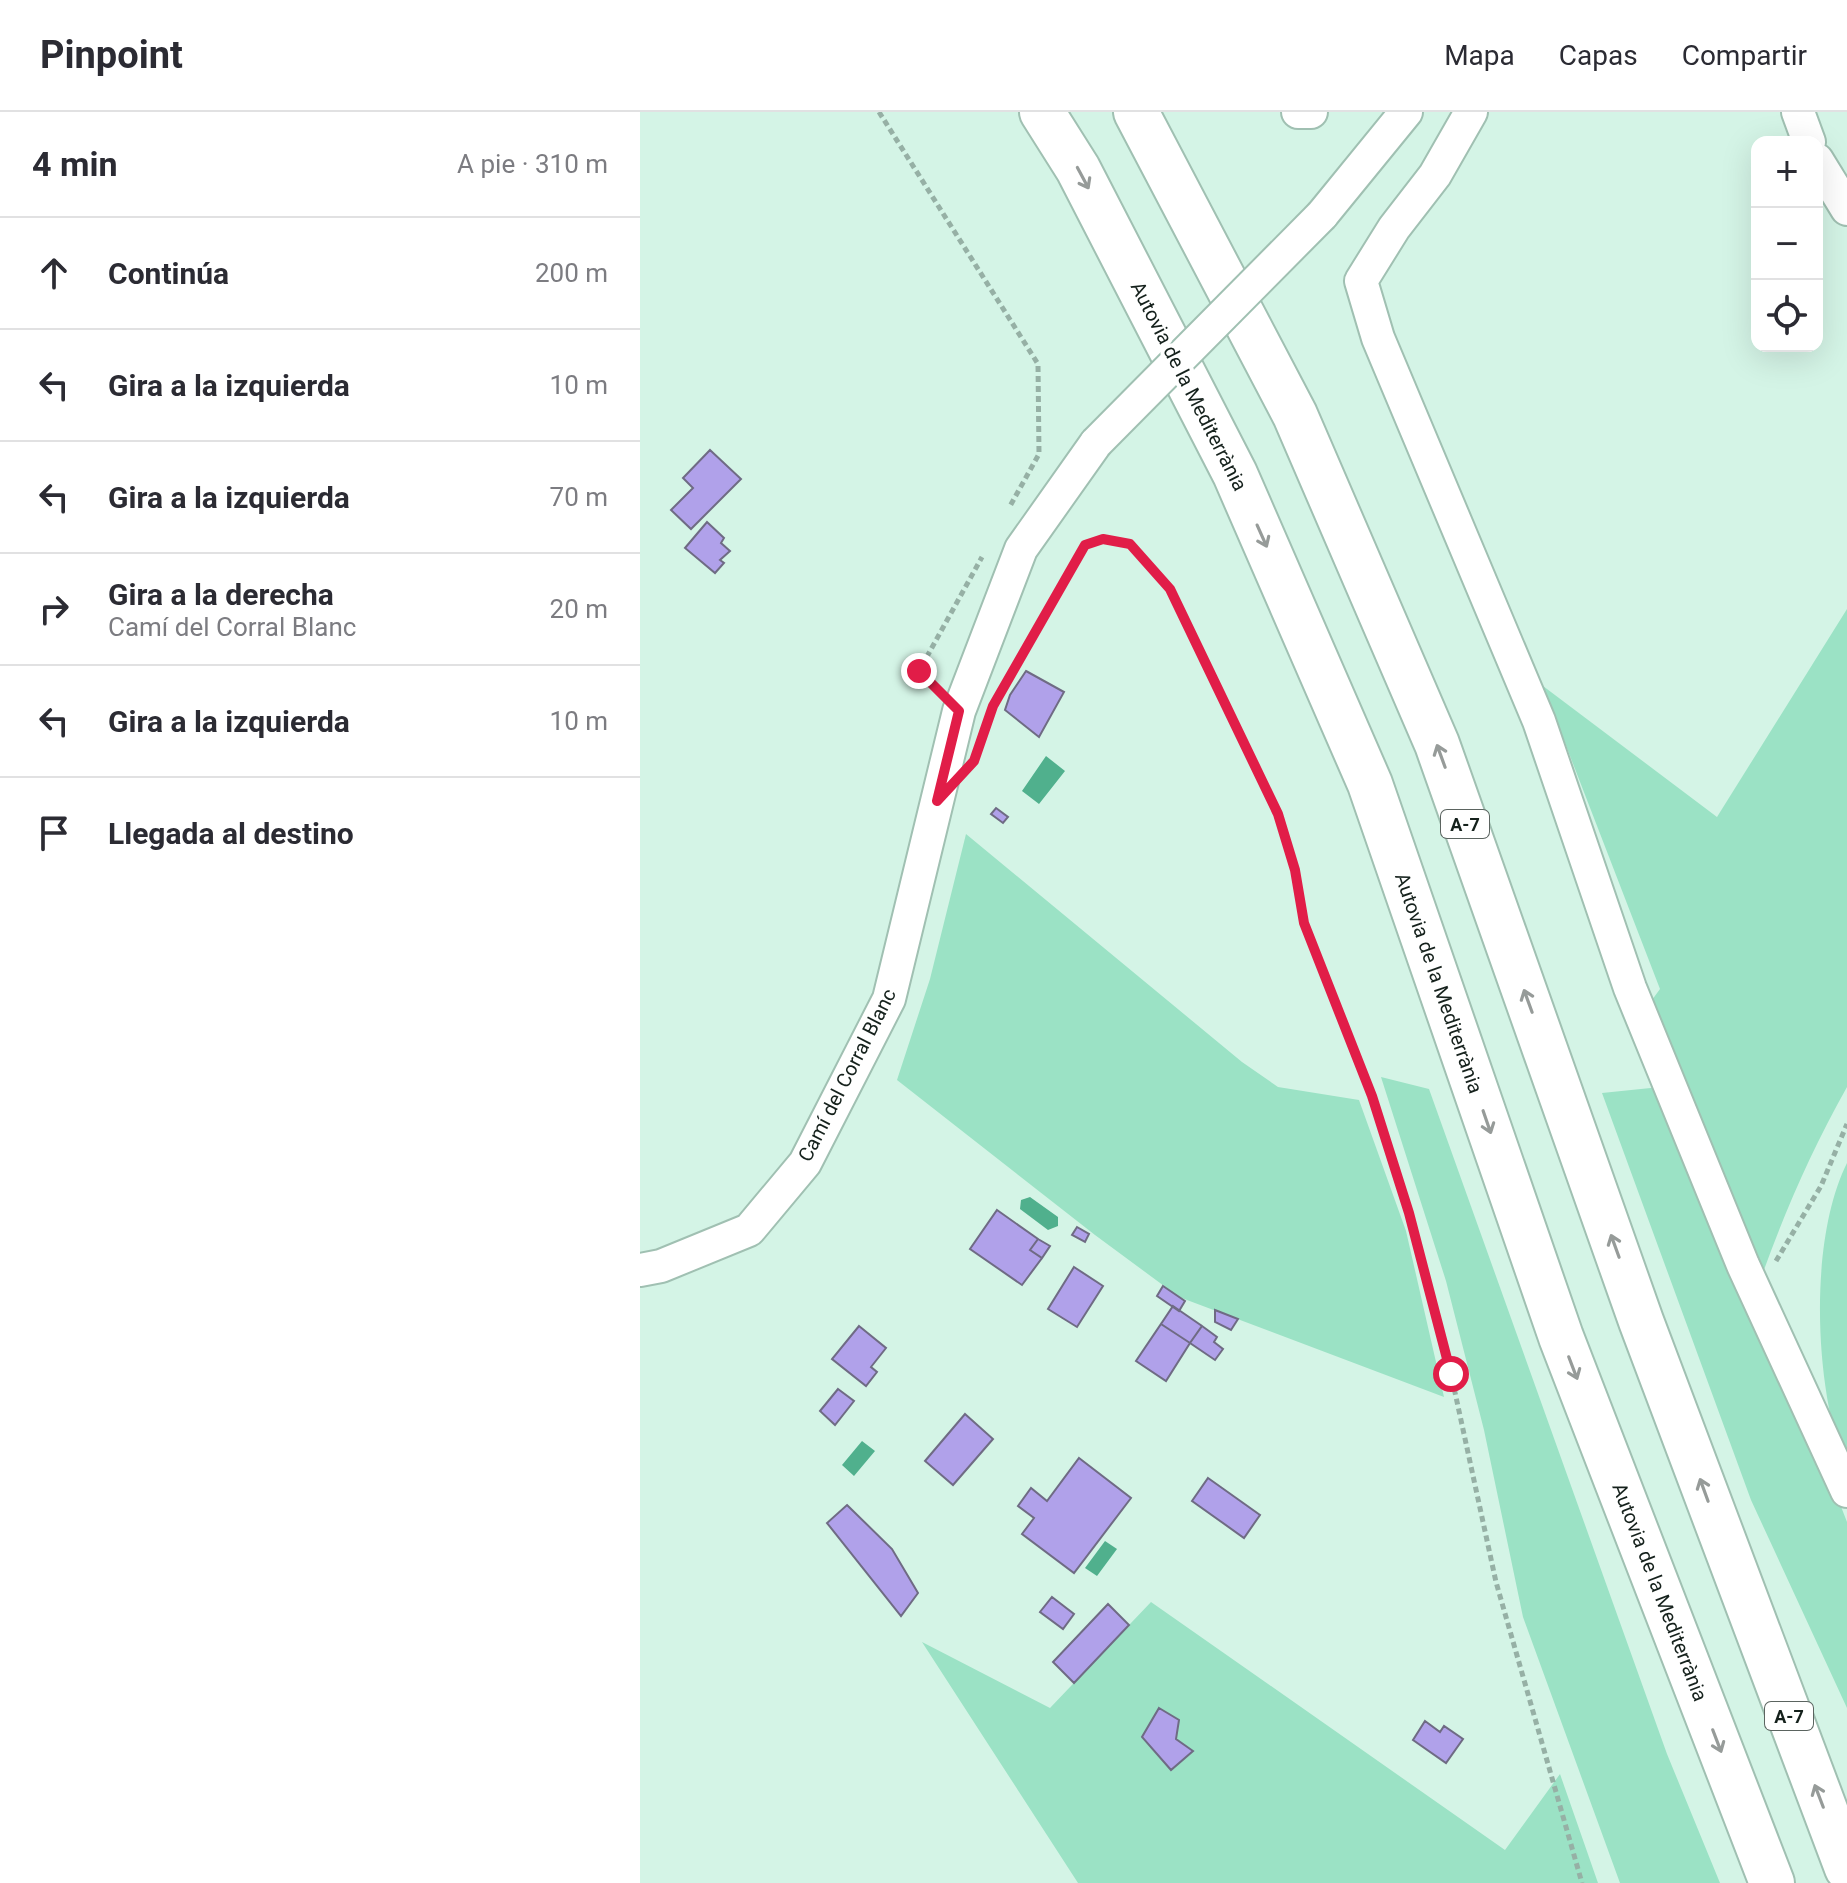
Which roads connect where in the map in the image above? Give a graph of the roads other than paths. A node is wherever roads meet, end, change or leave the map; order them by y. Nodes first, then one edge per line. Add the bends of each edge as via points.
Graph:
1 (1042, 112) edge
2 (1136, 112) edge
3 (1298, 112) edge
4 (1311, 112) edge
5 (1406, 112) edge
6 (1471, 112) edge
7 (1798, 112) edge
8 (1807, 136) edge
9 (1823, 170) edge
10 (1847, 209) edge
11 (640, 1270) edge
12 (1847, 1491) edge
13 (1847, 1868) edge
14 (1772, 1883) edge

1 -> 14 highway, Autovia de la Mediterrània via 1078,169 1235,474 1370,784 1561,1337
13 -> 2 highway, A-7 via 1646,1335 1437,744 1295,415
3 - 4 street
5 - 11 street, Camí del Corral Blanc, bridge via 1322,215 1096,443 1021,549 959,711 889,999 805,1163 749,1230
6 - 12 street via 1435,175 1361,281 1378,338 1539,721 1630,988 1755,1292
7 - 8 street
9 - 10 street

